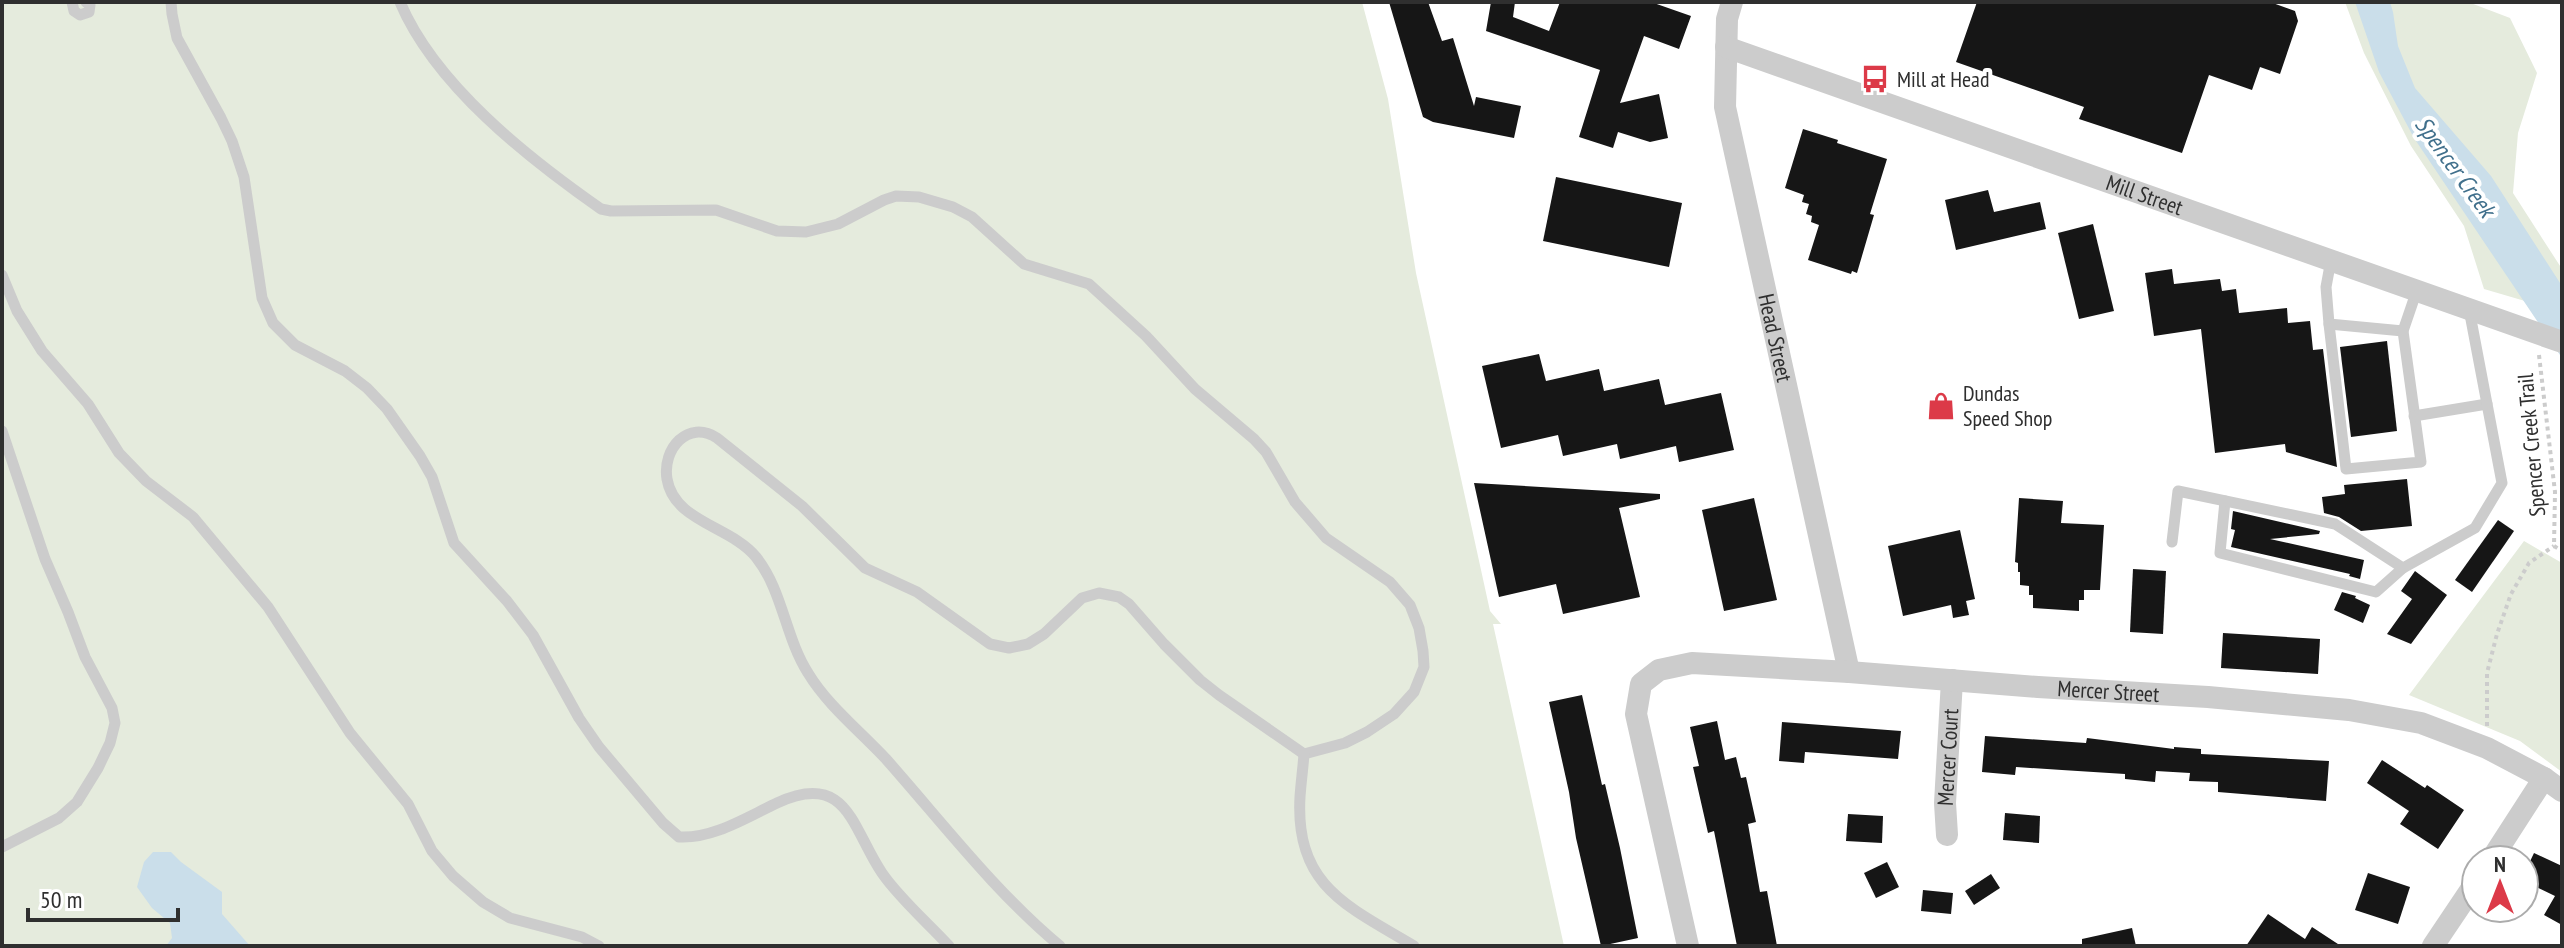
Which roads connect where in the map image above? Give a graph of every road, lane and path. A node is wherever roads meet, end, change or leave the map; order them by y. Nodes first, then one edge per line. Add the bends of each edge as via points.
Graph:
1 (72, 2) edge
2 (86, 2) edge
3 (171, 2) edge
4 (400, 2) edge
5 (1732, 2) edge
6 (1726, 47) junction
7 (2331, 260) junction
8 (2, 275) edge
9 (2417, 290) junction
10 (2469, 308) junction
11 (2329, 324) junction
12 (2403, 331) junction
13 (2537, 333) junction
14 (2562, 342) edge
15 (2487, 404) junction
16 (2414, 416) junction
17 (2, 431) edge
18 (2225, 501) junction
19 (2172, 542) dead end
20 (2554, 546) junction
21 (2562, 551) edge
22 (2403, 568) junction
23 (1849, 672) junction
24 (1952, 680) junction
25 (2487, 748) junction
26 (1320, 749) junction
27 (1304, 754) junction
28 (1302, 781) junction
29 (2553, 784) edge
30 (1947, 835) dead end
31 (2504, 844) edge
32 (2, 847) edge
33 (2460, 906) edge
34 (1402, 942) edge
35 (599, 946) edge
36 (949, 946) edge
37 (1060, 946) edge
38 (1414, 946) edge
39 (1688, 946) edge
40 (2433, 946) edge

1 - 2 lane via 80,15 89,12
3 - 36 lane via 177,38 221,118 244,177 262,298 273,323 295,345 345,371 387,409 432,477 454,543 533,635 599,747 679,837 707,834 793,795 834,799 847,809 883,876
4 - 26 lane via 427,50 483,114 526,154 601,209 716,210 777,231 806,232 838,224 884,200 919,197 972,217 1024,264 1096,289 1195,389 1254,439 1326,538 1390,582 1410,605 1424,667 1414,692 1367,732
5 - 6 street, Head Street
6 - 7 street, Mill Street
6 - 23 street, Head Street via 1725,107
7 - 9 street, Mill Street
7 - 11 lane via 2326,287
8 - 35 lane via 42,351 88,404 119,453 193,517 268,607 453,876 510,918
9 - 10 street, Mill Street
9 - 12 lane
10 - 13 street, Mill Street
10 - 15 lane
11 - 12 lane
11 - 16 lane via 2346,469 2421,462
12 - 16 lane
13 - 14 street, Mill Street
13 - 20 path, Spencer Creek Trail via 2555,492
15 - 16 lane
15 - 22 lane via 2502,483 2475,528
17 - 32 lane via 45,559 115,723 98,768 77,802 59,818
18 - 19 lane via 2178,491
18 - 22 lane via 2335,524
18 - 22 lane via 2220,553 2376,592
20 - 21 path, Spencer Creek Trail
20 - 25 path via 2529,563 2497,634 2487,673
23 - 24 street, Mercer Street
23 - 39 street, Mercer Street via 1692,663 1659,670 1641,684 1636,714
24 - 25 street, Mercer Street via 2349,710 2421,723
24 - 30 street, Mercer Court
25 - 29 street, Mercer Street
26 - 27 lane
26 - 28 lane
27 - 28 lane
27 - 37 lane via 1200,680 1119,597 1099,593 1082,598 1028,644 990,644 917,592 865,568 802,506 710,433 692,432 678,440 666,468 674,498 757,558 783,609 798,655 819,689
28 - 34 lane via 1301,824 1313,870 1325,888
29 - 31 street
33 - 40 street
34 - 38 lane

